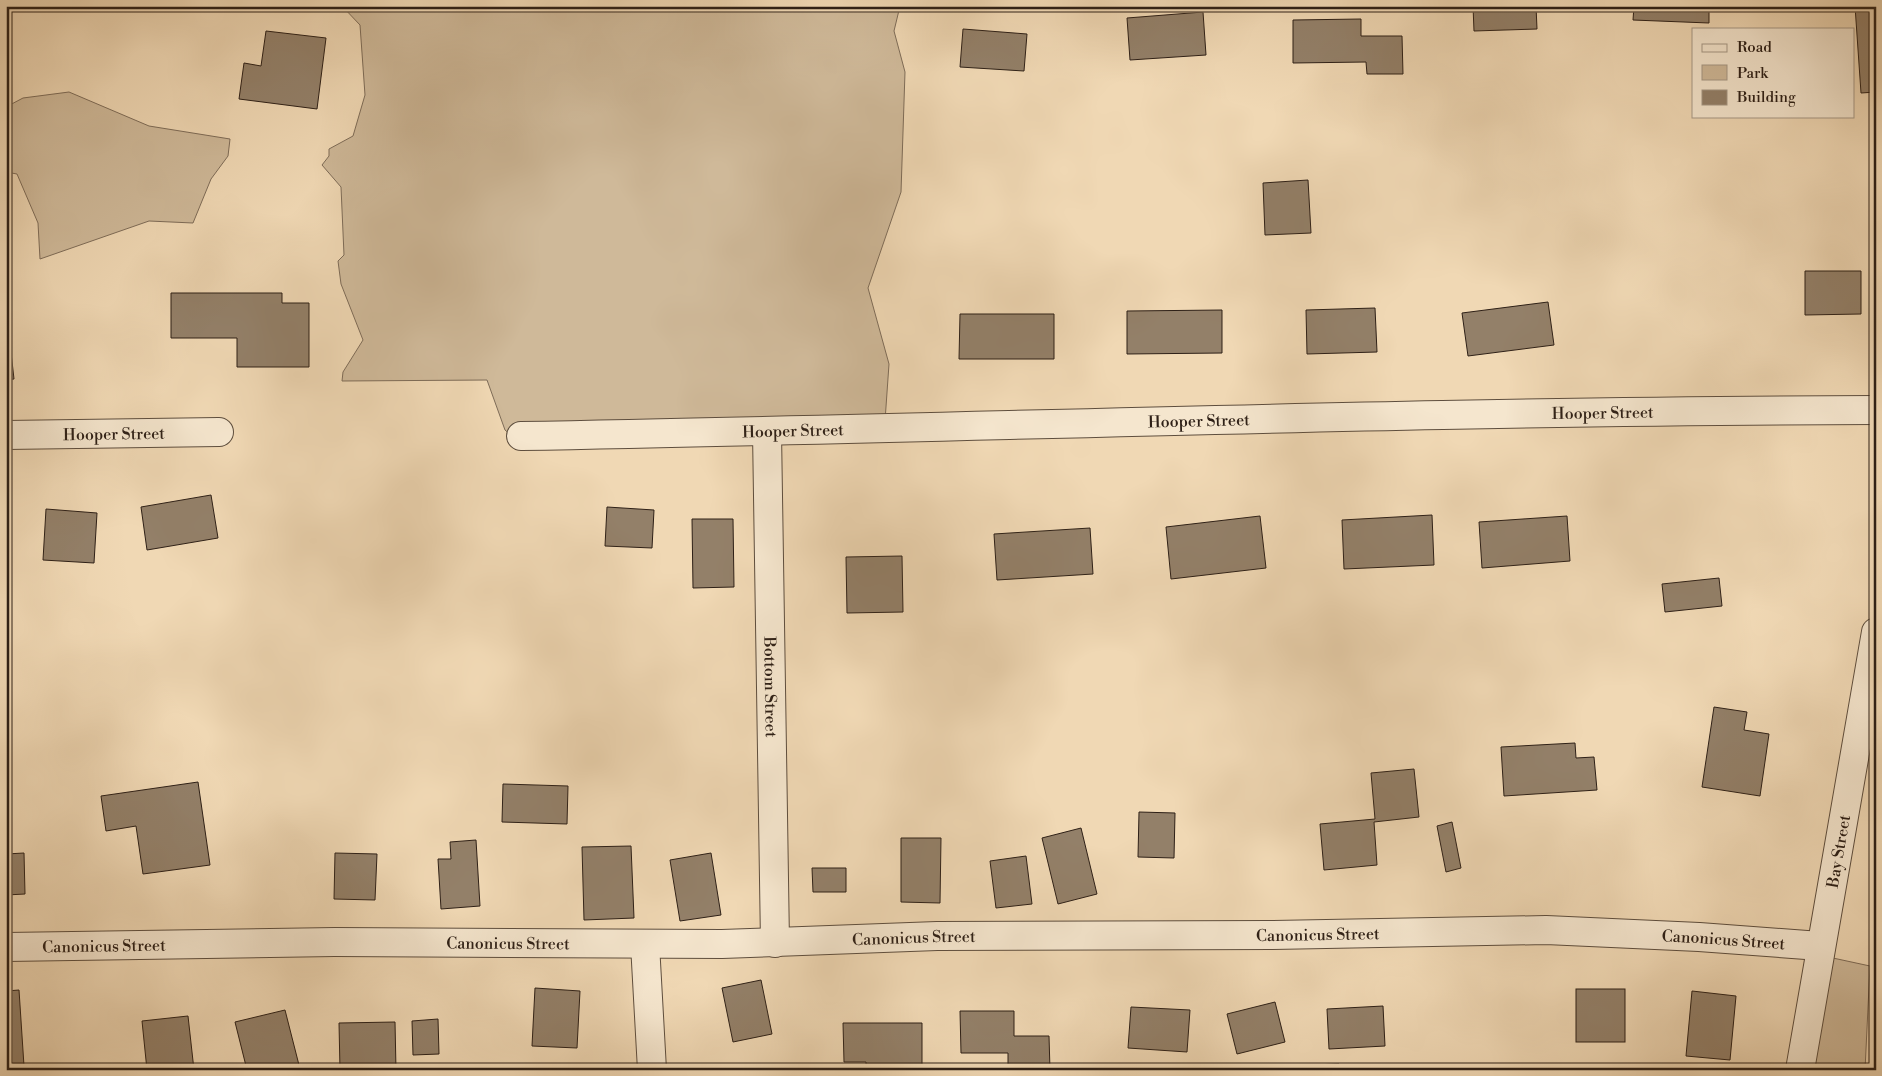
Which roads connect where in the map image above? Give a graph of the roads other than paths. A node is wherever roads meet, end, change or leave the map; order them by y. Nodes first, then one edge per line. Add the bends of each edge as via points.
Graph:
1 (1876, 410) edge
2 (220, 432) dead end
3 (767, 432) junction
4 (6, 434) edge
5 (521, 436) dead end
6 (1876, 632) edge
7 (775, 943) junction
8 (645, 944) junction
9 (1820, 946) junction
10 (6, 947) edge
11 (652, 1070) edge
12 (1800, 1070) edge

1 - 3 street, Hooper Street via 1654,410
2 - 4 street, Hooper Street
3 - 5 street, Hooper Street
3 - 7 street, Bottom Street
6 - 9 street, Bay Street
7 - 8 street, Canonicus Street
7 - 9 street, Canonicus Street via 937,936 1546,930
8 - 10 street, Canonicus Street via 335,942
8 - 11 street
9 - 12 street, Bay Street

